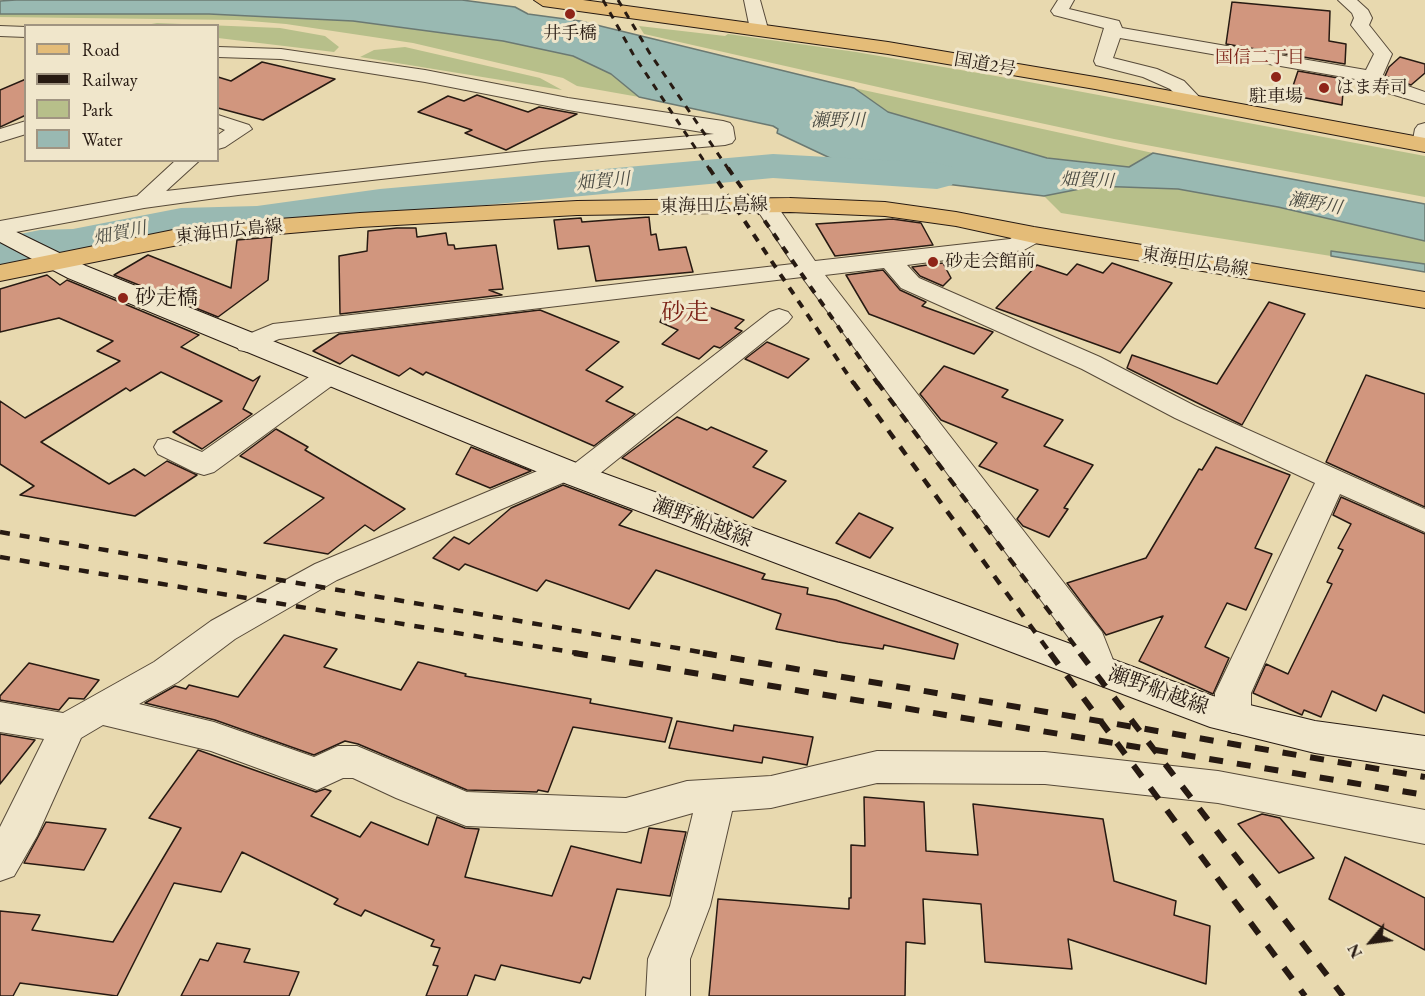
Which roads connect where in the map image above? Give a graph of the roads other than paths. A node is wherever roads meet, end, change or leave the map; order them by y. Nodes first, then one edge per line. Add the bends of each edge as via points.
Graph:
1 (752, 0) edge
2 (1066, 0) edge
3 (1346, 0) edge
4 (552, 1) edge
5 (759, 29) junction
6 (0, 31) edge
7 (24, 32) edge
8 (1113, 32) junction
9 (219, 45) edge
10 (219, 52) edge
11 (267, 53) junction
12 (1372, 79) junction
13 (1425, 99) edge
14 (1192, 101) junction
15 (219, 121) edge
16 (24, 128) edge
17 (0, 136) edge
18 (1424, 140) edge
19 (219, 142) edge
20 (187, 162) edge
21 (144, 201) junction
22 (765, 206) junction
23 (3, 232) edge
24 (1034, 235) junction
25 (53, 258) junction
26 (890, 260) junction
27 (808, 269) junction
28 (0, 273) edge
29 (1425, 300) edge
30 (778, 317) dead end
31 (248, 344) junction
32 (328, 376) junction
33 (168, 447) dead end
34 (571, 473) junction
35 (1332, 478) junction
36 (1425, 521) edge
37 (1100, 670) junction
38 (101, 710) junction
39 (0, 717) edge
40 (1233, 718) junction
41 (67, 728) junction
42 (1425, 753) edge
43 (717, 795) junction
44 (1425, 827) edge
45 (0, 863) edge
46 (668, 996) edge

1 - 5 street
2 - 8 street via 1060,11 1113,26
3 - 12 street via 1359,10 1363,18 1360,25 1383,54
4 - 5 main road, 国道2号
5 - 14 main road, 国道2号
6 - 7 street
8 - 12 street
8 - 14 street via 1103,61 1159,77 1177,86
9 - 11 street
10 - 11 street
11 - 21 street via 723,127 725,139 339,176
12 - 13 street via 1381,86
14 - 18 main road, 国道2号
15 - 19 street via 242,129
16 - 17 street
20 - 21 street
21 - 23 street
22 - 24 main road, 東海田広島線 via 885,208
22 - 25 main road, 東海田広島線 via 577,208 360,220 198,233
22 - 27 street
23 - 25 main road, 瀬野船越線
24 - 26 street via 1016,245
24 - 29 main road, 東海田広島線
25 - 28 main road, 東海田広島線
25 - 31 main road, 瀬野船越線 via 77,272
26 - 27 street
26 - 35 street via 910,283
27 - 31 street via 273,332
27 - 37 street via 1090,641
30 - 34 street
31 - 32 main road, 瀬野船越線
32 - 33 street via 204,465
32 - 34 main road, 瀬野船越線
34 - 37 main road, 瀬野船越線
34 - 38 street via 326,572 223,630 166,672
35 - 36 street
35 - 40 street via 1233,693
37 - 40 main road, 瀬野船越線
38 - 41 street
38 - 43 street via 214,737 317,774 338,762 357,762 466,809 626,814 687,797
39 - 41 street
40 - 42 main road, 瀬野船越線 via 1315,737
41 - 45 street via 23,824
43 - 44 street via 771,792 878,767 1045,768 1218,787
43 - 46 street via 690,906 669,959

